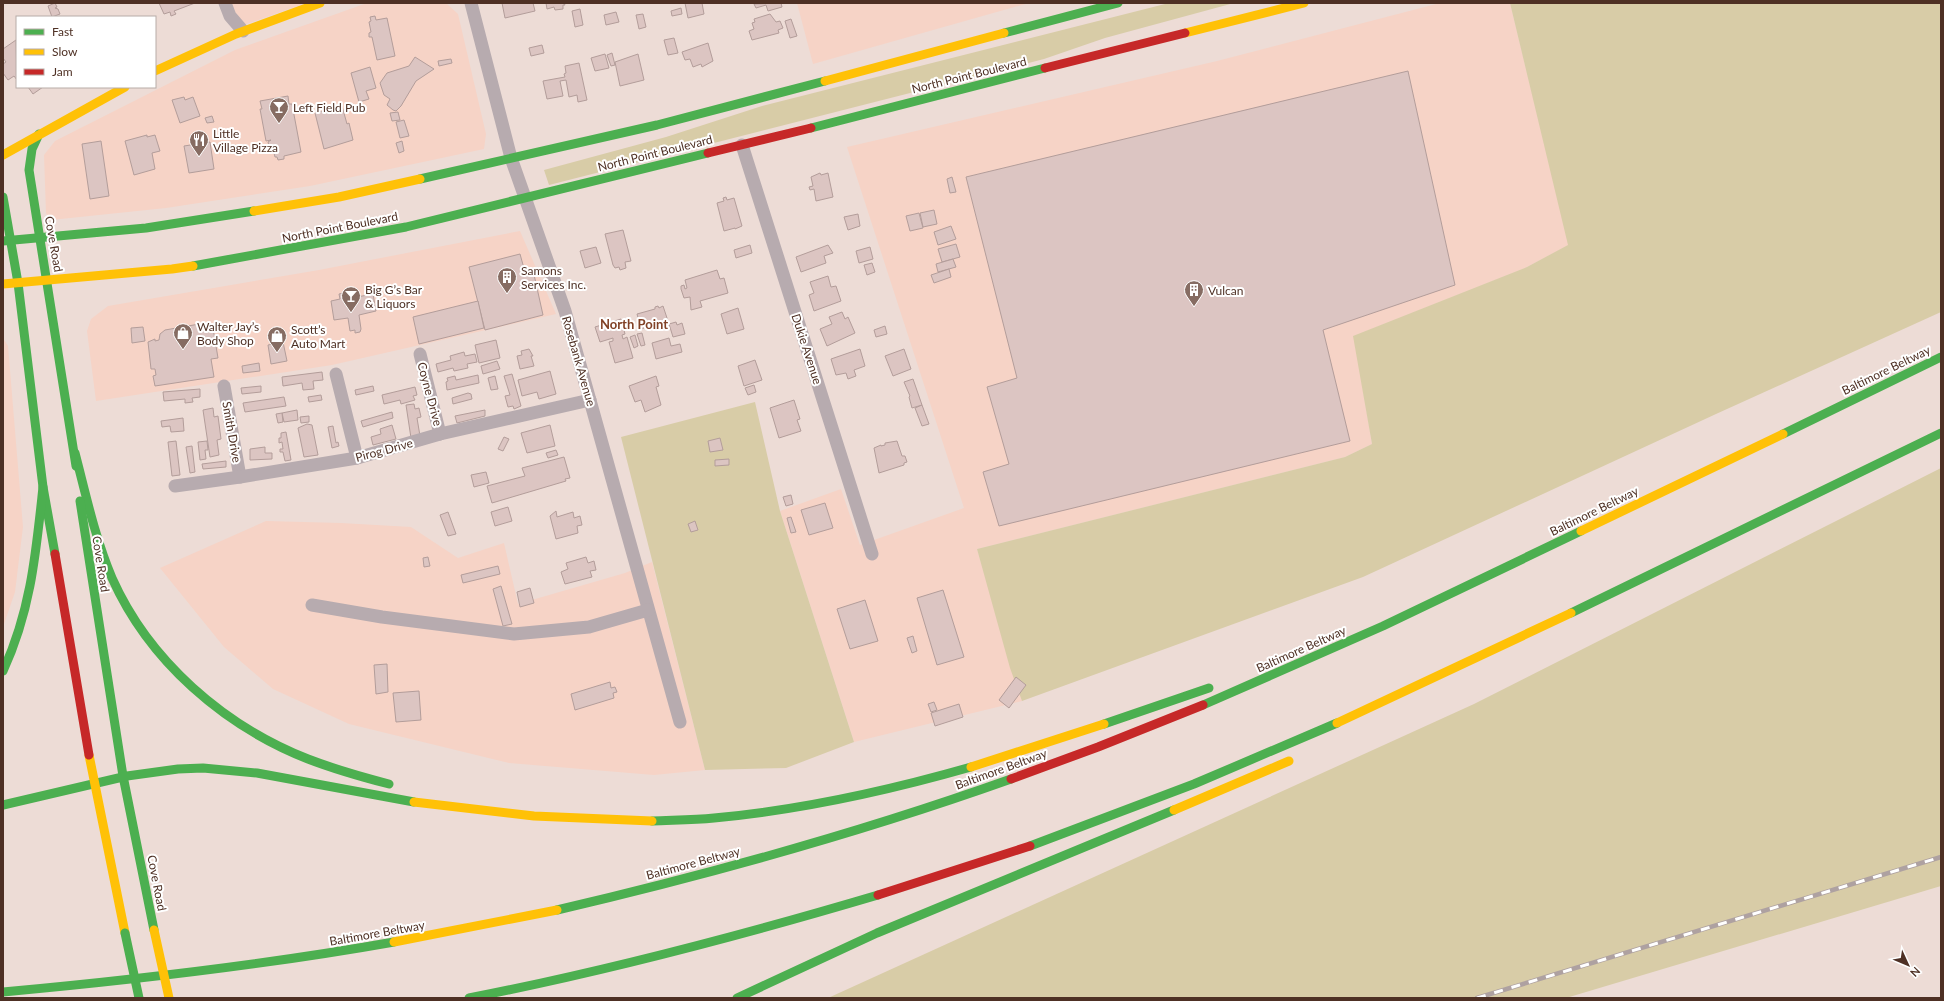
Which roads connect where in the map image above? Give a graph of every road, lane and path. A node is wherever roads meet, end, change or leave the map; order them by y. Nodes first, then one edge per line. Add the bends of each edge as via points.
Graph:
1 (225, 3) edge
2 (320, 3) edge
3 (471, 3) edge
4 (1118, 3) edge
5 (1304, 3) edge
6 (243, 31) junction
7 (156, 71) edge
8 (123, 88) edge
9 (39, 134) junction
10 (742, 145) junction
11 (4, 157) edge
12 (511, 158) junction
13 (3, 197) edge
14 (524, 197) junction
15 (41, 238) junction
16 (6, 241) edge
17 (48, 281) junction
18 (18, 283) junction
19 (3, 284) edge
20 (420, 354) dead end
21 (1941, 357) edge
22 (336, 374) dead end
23 (224, 386) dead end
24 (590, 400) junction
25 (440, 434) junction
26 (1941, 434) edge
27 (75, 453) junction
28 (356, 458) junction
29 (240, 477) junction
30 (43, 486) junction
31 (175, 486) dead end
32 (872, 554) dead end
33 (1432, 603) junction
34 (312, 605) dead end
35 (648, 610) junction
36 (1322, 642) dead end
37 (1499, 647) junction
38 (3, 671) edge
39 (1217, 685) dead end
40 (1440, 685) dead end
41 (680, 722) dead end
42 (1298, 756) dead end
43 (123, 776) junction
44 (94, 784) junction
45 (398, 786) dead end
46 (441, 796) dead end
47 (3, 805) edge
48 (540, 817) junction
49 (3, 992) edge
50 (139, 998) edge
51 (169, 998) edge
52 (469, 998) edge
53 (737, 998) edge

1 - 6 street via 230,16
2 - 6 main road
3 - 12 street, Rosebank Avenue
4 - 12 main road via 665,123
5 - 10 main road, North Point Boulevard
6 - 7 main road
8 - 9 main road
9 - 11 main road
9 - 15 main road, Cove Road via 32,149 29,170
10 - 14 main road, North Point Boulevard
10 - 32 street, Dukie Avenue
12 - 14 street, Rosebank Avenue
12 - 15 main road via 339,197 146,228
13 - 16 main road
14 - 17 main road, North Point Boulevard via 413,225 259,256 172,269
14 - 24 street, Rosebank Avenue via 561,297
15 - 16 main road
15 - 17 main road, Cove Road
16 - 18 main road
17 - 18 main road, North Point Boulevard
17 - 27 main road, Cove Road
18 - 19 main road, North Point Boulevard
18 - 30 main road
20 - 25 street, Coyne Drive
21 - 33 main road, Baltimore Beltway
22 - 28 street
23 - 29 street, Smith Drive
24 - 25 street, Pirog Drive
24 - 35 street, Rosebank Avenue
25 - 28 street, Pirog Drive
26 - 37 main road
27 - 43 main road, Cove Road via 83,526
27 - 45 main road via 104,554 120,594 138,625 185,682 208,703 270,742 344,771
28 - 29 street, Pirog Drive
29 - 31 street, Pirog Drive
30 - 38 main road via 30,597 22,628
30 - 44 main road
33 - 36 main road
33 - 49 main road, Baltimore Beltway via 1236,692 1100,746 845,835 719,870 574,906 356,948 80,987
34 - 35 street via 514,634 589,627
35 - 41 street, Rosebank Avenue
37 - 40 main road
37 - 52 main road via 1408,692 1263,756 1134,808 998,856 870,898 734,936 601,970
39 - 48 main road via 1040,745 932,778 816,805 699,819 642,821
42 - 53 main road via 1230,787 876,933
43 - 44 main road
43 - 48 main road via 202,768 233,770 431,805
43 - 51 main road, Cove Road, bridge
44 - 47 main road
44 - 50 main road, bridge
46 - 48 main road

